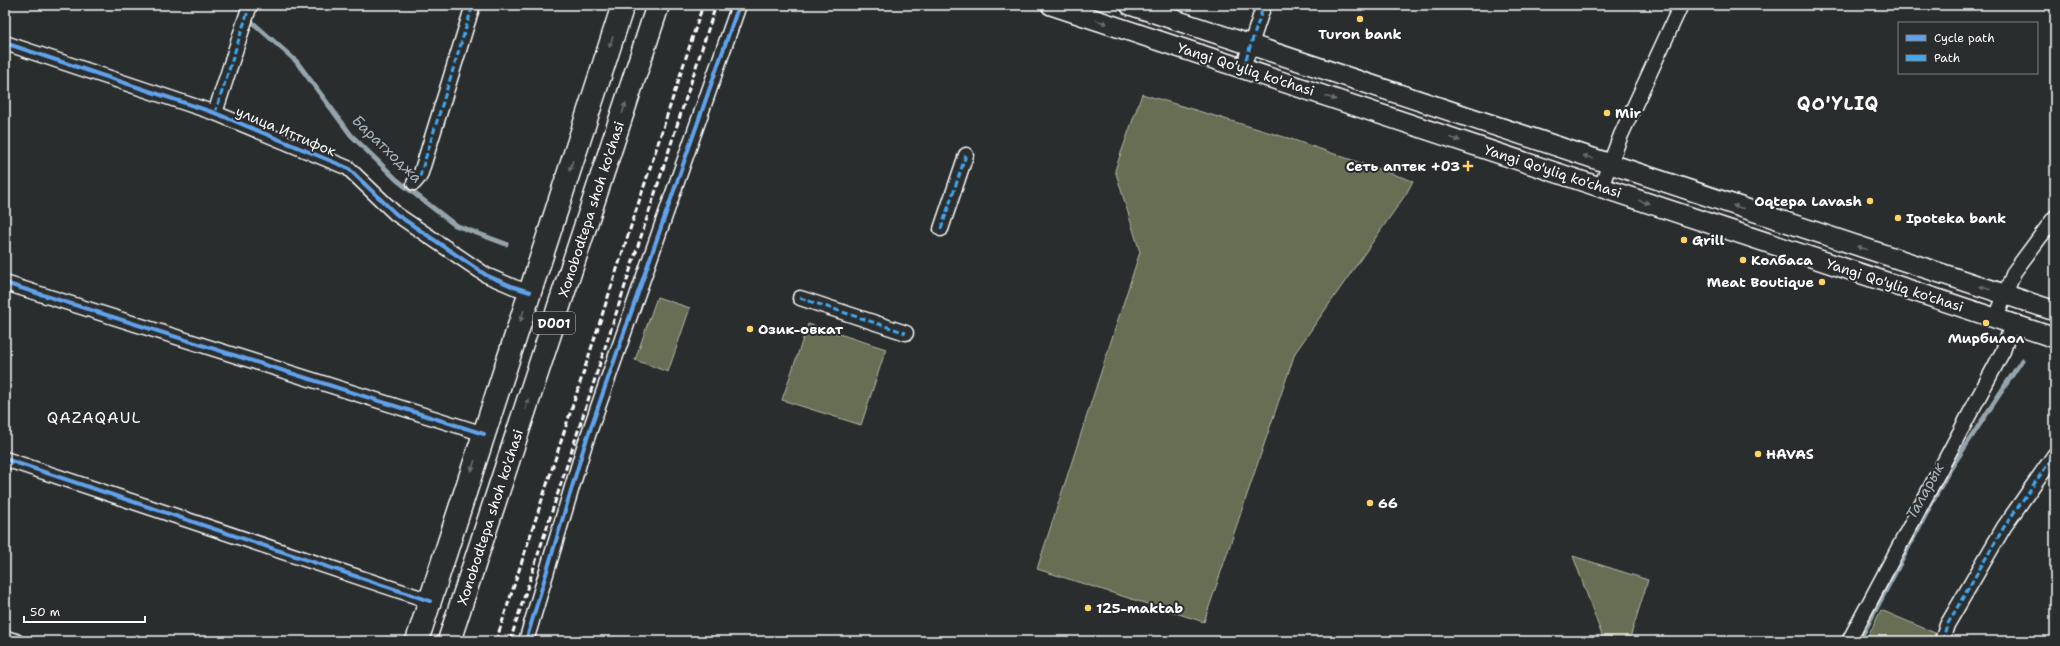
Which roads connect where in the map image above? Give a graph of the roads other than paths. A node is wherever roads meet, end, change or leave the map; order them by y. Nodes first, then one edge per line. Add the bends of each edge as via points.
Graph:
1 (250, 5) edge
2 (473, 5) edge
3 (623, 5) edge
4 (658, 5) edge
5 (739, 5) edge
6 (1051, 5) edge
7 (1130, 5) edge
8 (1264, 5) edge
9 (1681, 5) edge
10 (5, 43) edge
11 (1250, 45) junction
12 (1243, 68) junction
13 (215, 113) junction
14 (966, 155) dead end
15 (1610, 164) junction
16 (414, 183) dead end
17 (1601, 187) junction
18 (2055, 217) edge
19 (941, 229) dead end
20 (5, 282) edge
21 (530, 292) junction
22 (800, 298) dead end
23 (2014, 298) junction
24 (2055, 311) edge
25 (2004, 321) junction
26 (906, 333) dead end
27 (2055, 338) edge
28 (484, 434) junction
29 (2055, 454) edge
30 (5, 459) edge
31 (430, 602) junction
32 (5, 638) edge
33 (16, 641) edge
34 (417, 641) edge
35 (449, 641) edge
36 (526, 641) edge
37 (1849, 641) edge
38 (1942, 641) edge

1 - 13 street
2 - 16 street via 420,176
3 -> 21 highway, D001
35 -> 4 highway, Xonobodtepa shoh ko'chasi / D001
5 - 36 street via 584,447
6 -> 12 main road, Yangi Qo'yliq ko'chasi
7 - 11 main road, Yangi Qo'yliq ko'chasi
8 - 11 street
9 - 15 street via 1644,82
10 - 13 street, улица Иттифок
11 - 12 street
15 -> 11 main road, Yangi Qo'yliq ko'chasi
12 -> 17 main road, Yangi Qo'yliq ko'chasi
13 - 21 street, улица Иттифок via 348,168 396,214 486,275
14 - 19 street
15 - 17 street
23 -> 15 main road, Yangi Qo'yliq ko'chasi
17 -> 25 main road, Yangi Qo'yliq ko'chasi
18 - 23 street via 2014,272
20 - 28 street
21 -> 28 highway, D001
22 - 26 street
23 - 24 main road, Yangi Qo'yliq ko'chasi
23 - 25 street
25 - 27 main road, Yangi Qo'yliq ko'chasi
25 - 37 street via 2003,351
28 -> 31 highway, D001
29 - 38 street via 2004,527 1947,626
30 - 31 street
31 - 34 highway, D001
32 - 33 street

